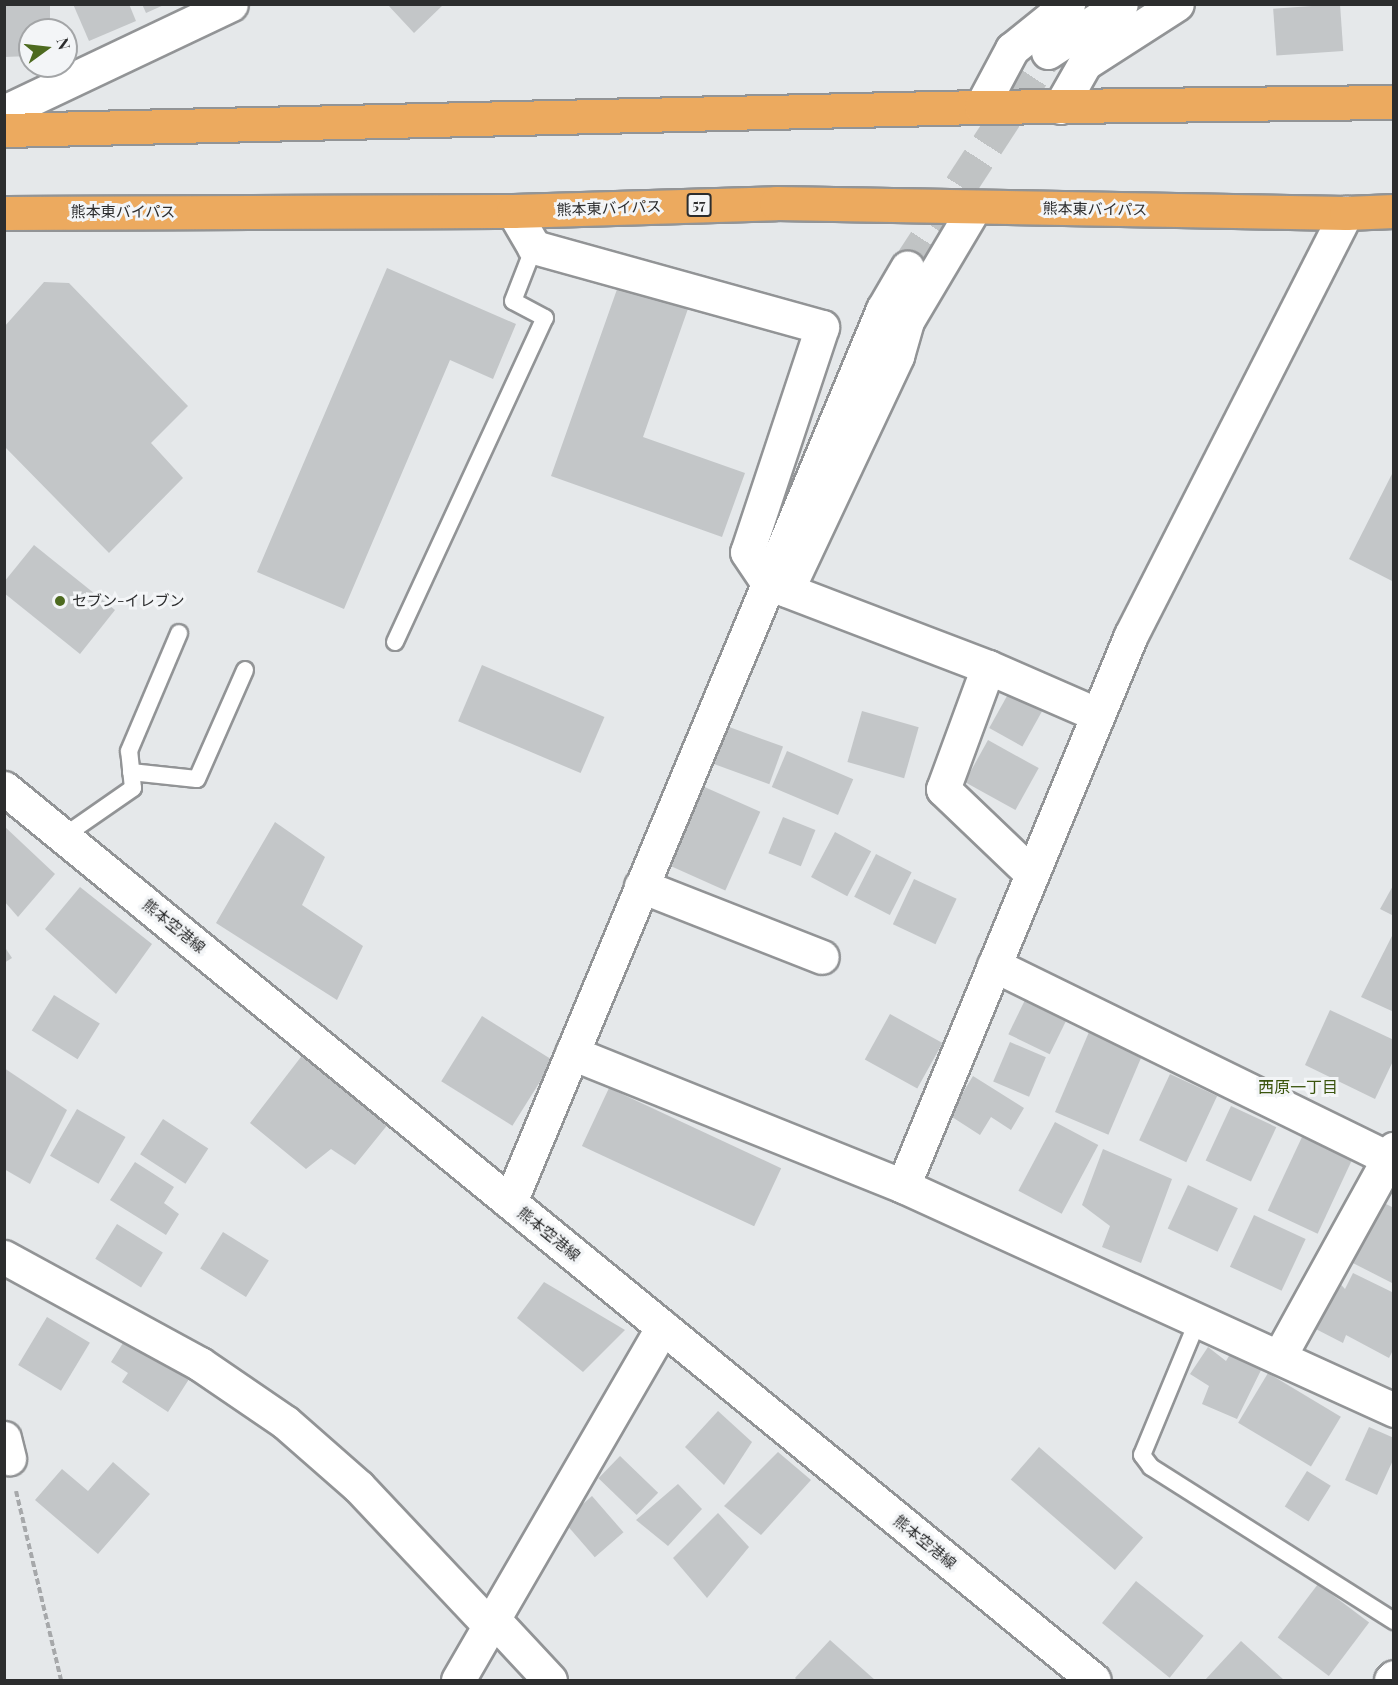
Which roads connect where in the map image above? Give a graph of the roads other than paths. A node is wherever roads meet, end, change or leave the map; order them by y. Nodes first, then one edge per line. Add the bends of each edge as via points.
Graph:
1 (231, 4) edge
2 (1068, 4) edge
3 (1121, 4) edge
4 (1177, 4) edge
5 (1048, 52) tunnel mouth
6 (1394, 102) edge
7 (981, 107) junction
8 (1060, 107) junction
9 (4, 112) edge
10 (4, 130) edge
11 (974, 208) junction
12 (513, 211) junction
13 (1394, 211) edge
14 (4, 213) edge
15 (1346, 213) junction
16 (534, 247) junction
17 (907, 268) tunnel mouth
18 (778, 586) junction
19 (179, 633) dead end
20 (395, 642) dead end
21 (988, 667) junction
22 (245, 670) dead end
23 (1096, 714) junction
24 (131, 772) junction
25 (4, 788) edge
26 (64, 837) junction
27 (1032, 874) junction
28 (641, 886) junction
29 (822, 957) dead end
30 (994, 965) junction
31 (572, 1053) junction
32 (1392, 1156) edge
33 (903, 1186) junction
34 (510, 1202) junction
35 (4, 1257) edge
36 (1198, 1320) junction
37 (663, 1327) junction
38 (1279, 1357) junction
39 (1394, 1410) edge
40 (1394, 1621) edge
41 (492, 1623) junction
42 (458, 1680) edge
43 (550, 1680) edge
44 (1094, 1680) edge

1 - 9 street
2 - 7 street via 1012,49
3 - 5 street
4 - 8 street via 1086,63
6 - 8 highway
7 - 8 highway
7 - 10 highway
11 - 12 highway, 熊本東バイパス / 57 via 776,203
11 - 15 highway, 熊本東バイパス / 57
11 - 18 street via 907,321 897,356
12 - 14 highway, 熊本東バイパス / 57
12 - 16 street
13 - 15 highway, 熊本東バイパス / 57
15 - 23 street via 1131,635
16 - 18 street via 822,327 747,552
16 - 20 lane via 513,301 546,318
17 - 18 street via 883,309
18 - 21 street
18 - 28 street
19 - 24 lane via 129,751
21 - 23 street
21 - 27 street via 943,789
22 - 24 lane via 197,779
23 - 27 street
24 - 26 lane via 133,788
25 - 26 street, 熊本空港線
26 - 34 street, 熊本空港線
27 - 30 street
28 - 29 street
28 - 31 street
30 - 32 street
30 - 33 street
31 - 33 street
31 - 34 street
32 - 38 street
33 - 36 street
34 - 37 street, 熊本空港線
35 - 41 street via 200,1364 285,1422 359,1487
36 - 38 street
36 - 40 lane via 1142,1455 1151,1467
37 - 41 street
37 - 44 street, 熊本空港線
38 - 39 street
41 - 42 street
41 - 43 street

